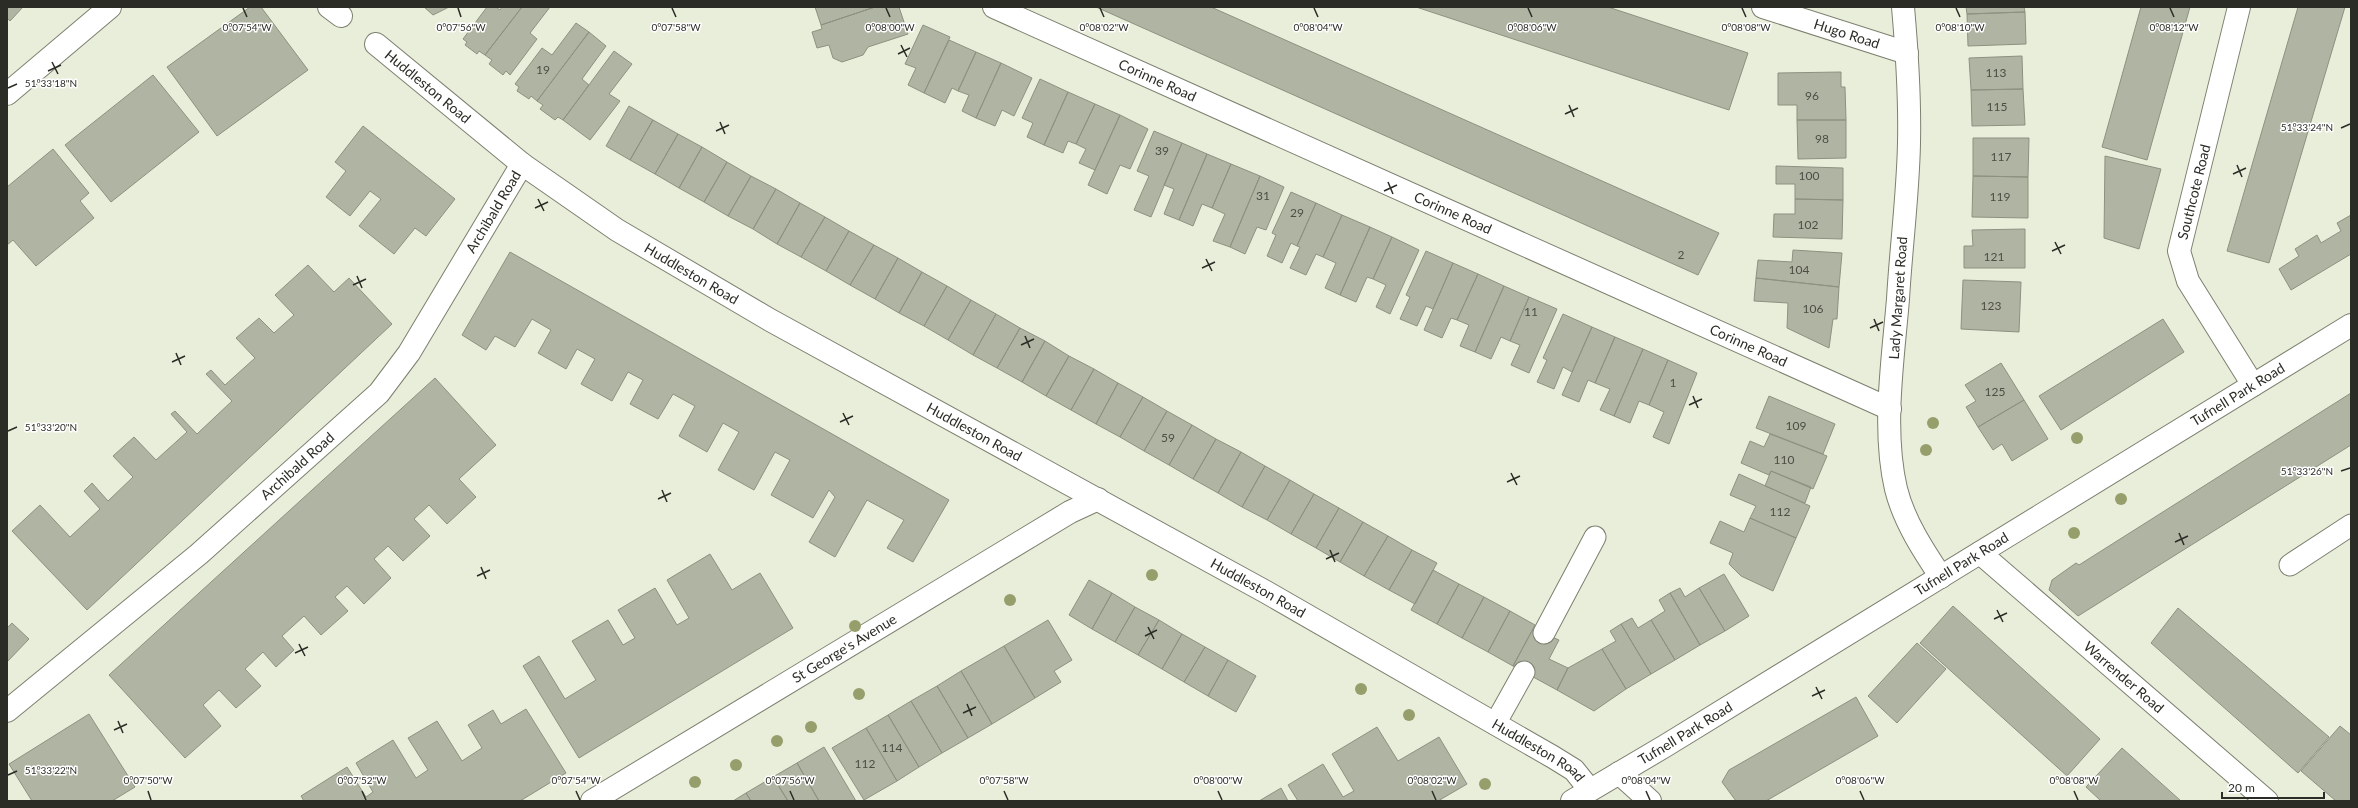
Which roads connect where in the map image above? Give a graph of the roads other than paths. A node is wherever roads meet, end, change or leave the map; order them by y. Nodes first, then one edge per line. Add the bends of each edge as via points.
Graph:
1 (110, 7) edge
2 (994, 7) edge
3 (1763, 7) edge
4 (1903, 7) edge
5 (2239, 7) edge
6 (376, 44) dead end
7 (1907, 53) junction
8 (7, 94) edge
9 (522, 164) junction
10 (2351, 325) edge
11 (2253, 385) junction
12 (1890, 409) junction
13 (1098, 499) junction
14 (2351, 526) edge
15 (1595, 537) dead end
16 (1980, 553) junction
17 (2290, 565) dead end
18 (1941, 577) junction
19 (1544, 633) dead end
20 (1524, 672) dead end
21 (7, 711) edge
22 (1495, 724) junction
23 (1619, 773) junction
24 (1590, 790) junction
25 (592, 801) edge
26 (1572, 801) edge
27 (1650, 801) edge
28 (2267, 801) edge

1 - 8 street
2 - 12 street, Corinne Road
3 - 7 street, Hugo Road
4 - 7 street, Lady Margaret Road
5 - 11 street, Southcote Road via 2179,251 2188,281
6 - 9 street, Huddleston Road
7 - 12 street, Lady Margaret Road via 1909,143
9 - 13 street, Huddleston Road via 616,230 770,320
9 - 21 street, Archibald Road via 409,353 379,393 199,554
10 - 11 street, Tufnell Park Road
11 - 16 street, Tufnell Park Road
12 - 18 street, Lady Margaret Road via 1896,489 1915,537
13 - 22 street, Huddleston Road
13 - 25 street, St George's Avenue via 1063,516
14 - 17 lane
15 - 19 lane
16 - 18 street, Tufnell Park Road
16 - 28 street, Warrender Road
18 - 23 street, Tufnell Park Road
20 - 22 lane
22 - 24 street, Huddleston Road via 1574,770
23 - 24 street, Tufnell Park Road
23 - 27 street
24 - 26 street, Tufnell Park Road

